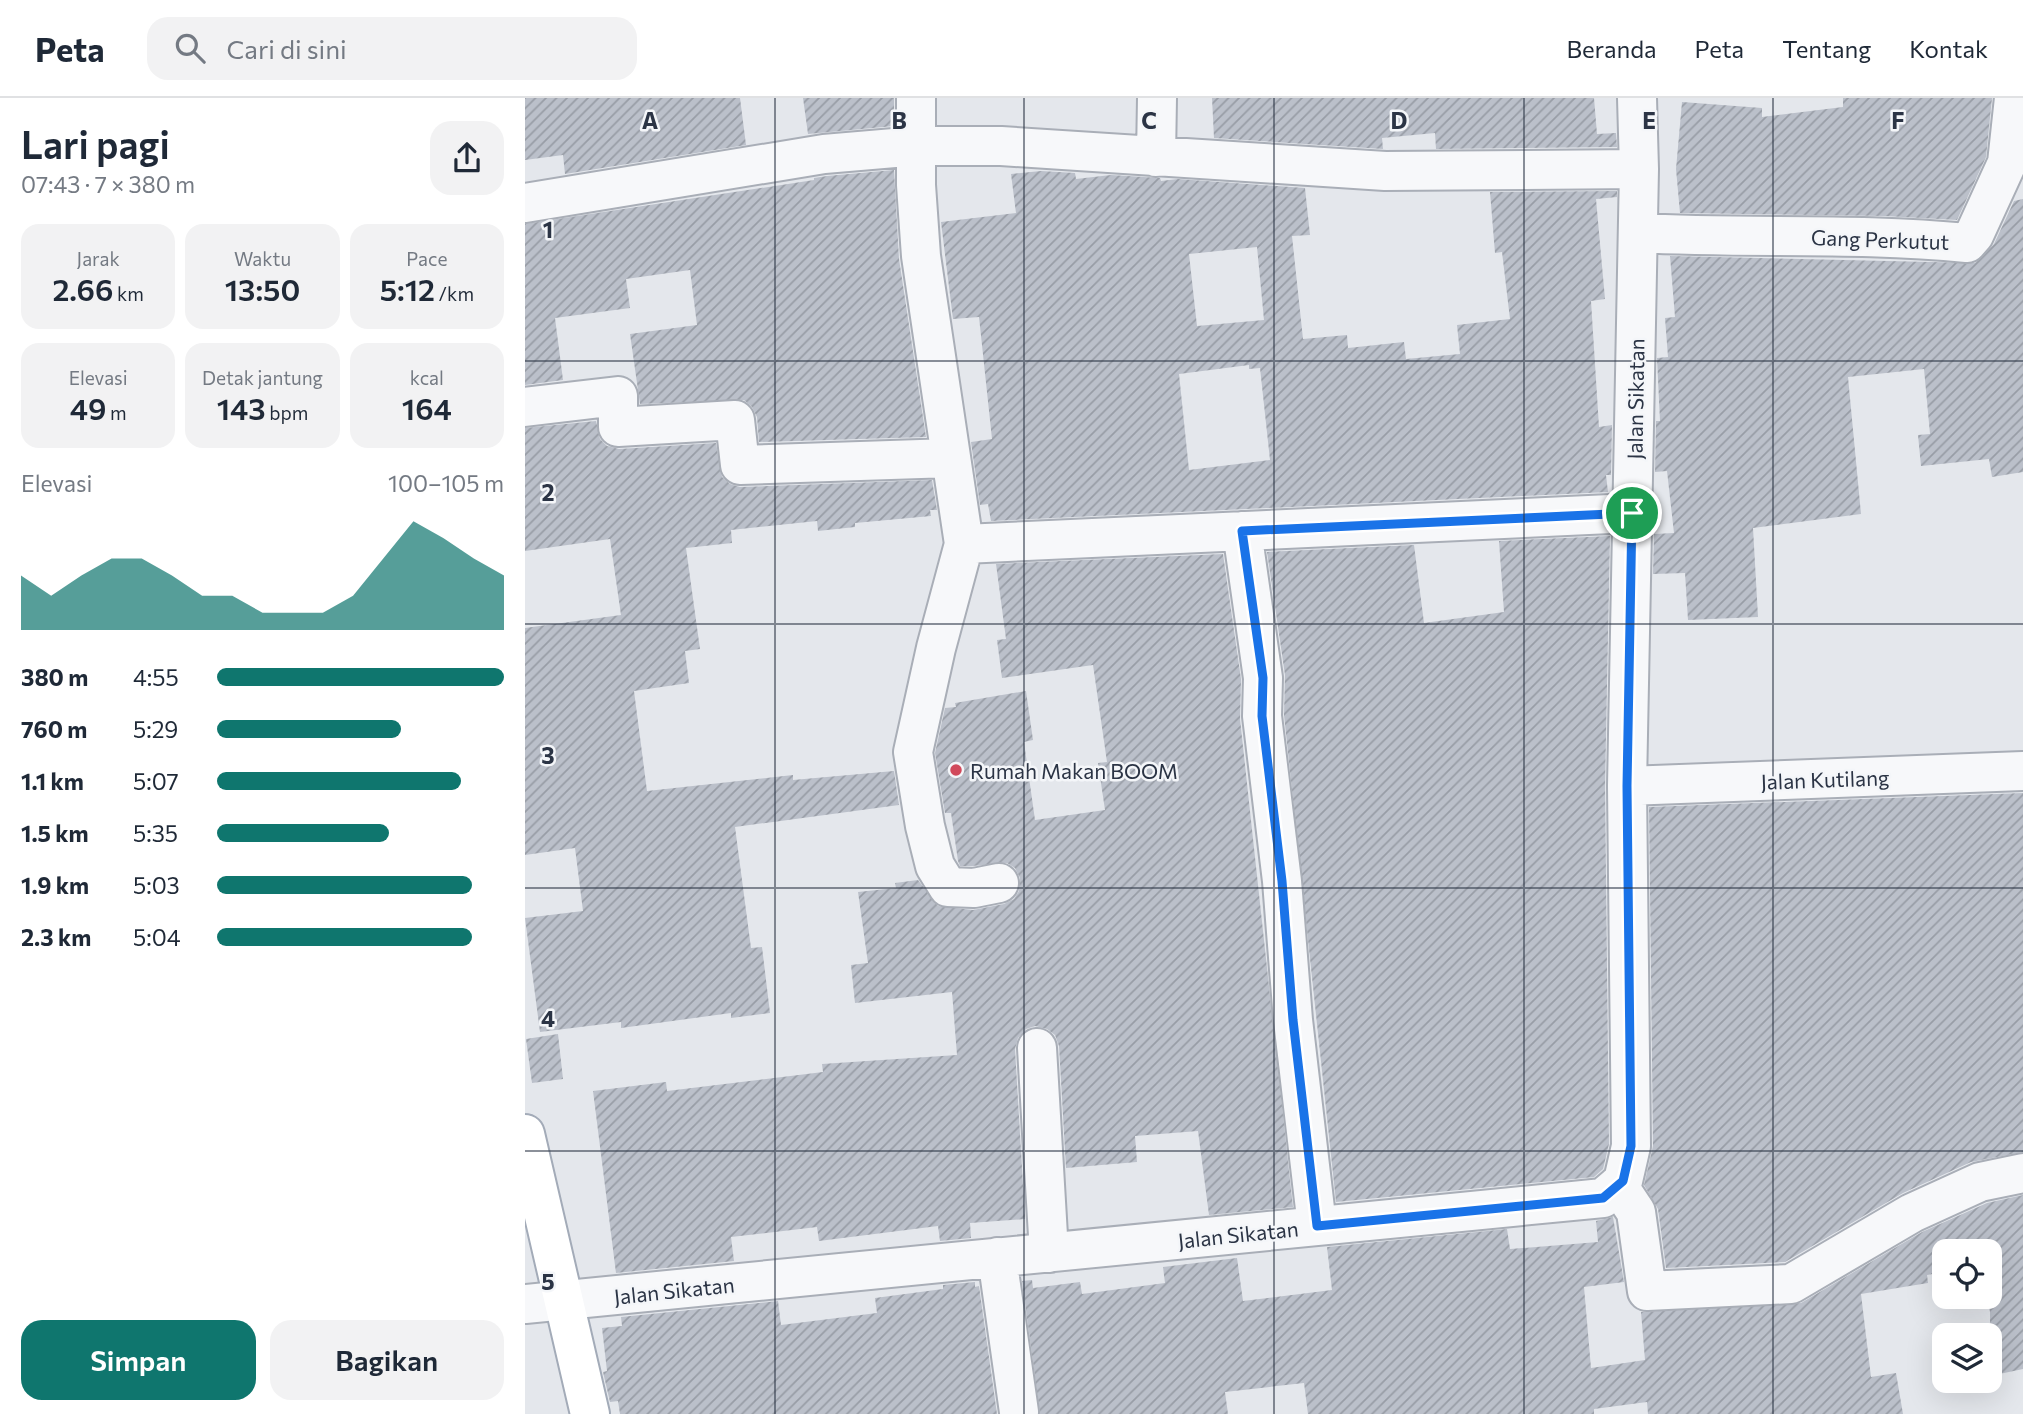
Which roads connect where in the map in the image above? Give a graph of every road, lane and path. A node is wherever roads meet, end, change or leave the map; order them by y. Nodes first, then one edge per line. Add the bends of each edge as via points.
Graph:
1 (916, 98) edge
2 (1157, 98) edge
3 (1637, 98) edge
4 (2014, 98) edge
5 (918, 146) junction
6 (1156, 157) junction
7 (1639, 169) junction
8 (525, 203) edge
9 (1638, 233) junction
10 (525, 407) edge
11 (951, 458) junction
12 (1632, 513) junction
13 (1242, 531) junction
14 (964, 544) junction
15 (2023, 771) edge
16 (1627, 786) junction
17 (999, 883) dead end
18 (1037, 1048) dead end
19 (525, 1134) edge
20 (2023, 1173) edge
21 (1618, 1185) junction
22 (1317, 1226) junction
23 (1049, 1252) junction
24 (997, 1257) junction
25 (543, 1303) edge
26 (1019, 1412) dead end
27 (590, 1414) edge

1 - 5 street
2 - 6 street
3 - 7 street, Jalan Sikatan
4 - 9 street, Gang Perkutut via 2007,163 1967,243 1852,234 1729,238
5 - 6 street via 1001,146
5 - 8 street via 824,154
5 - 11 street via 921,256
6 - 7 street via 1385,171
7 - 9 street, Jalan Sikatan
9 - 12 street, Jalan Sikatan
10 - 11 street via 618,396 618,427 735,420 740,465
11 - 14 street
12 - 13 street
12 - 16 street, Jalan Sikatan
13 - 14 street
13 - 22 street via 1263,678 1262,716
14 - 17 street via 913,752 915,778 941,880 948,887
15 - 16 street, Jalan Kutilang
16 - 21 street, Jalan Sikatan via 1631,1146
18 - 23 street
19 - 25 main road
20 - 21 street via 1980,1182 1912,1213 1791,1284 1659,1290 1647,1290 1636,1212
21 - 22 street, Jalan Sikatan via 1603,1198
22 - 23 street, Jalan Sikatan
23 - 24 street, Jalan Sikatan
24 - 25 street, Jalan Sikatan
24 - 26 street
25 - 27 main road

